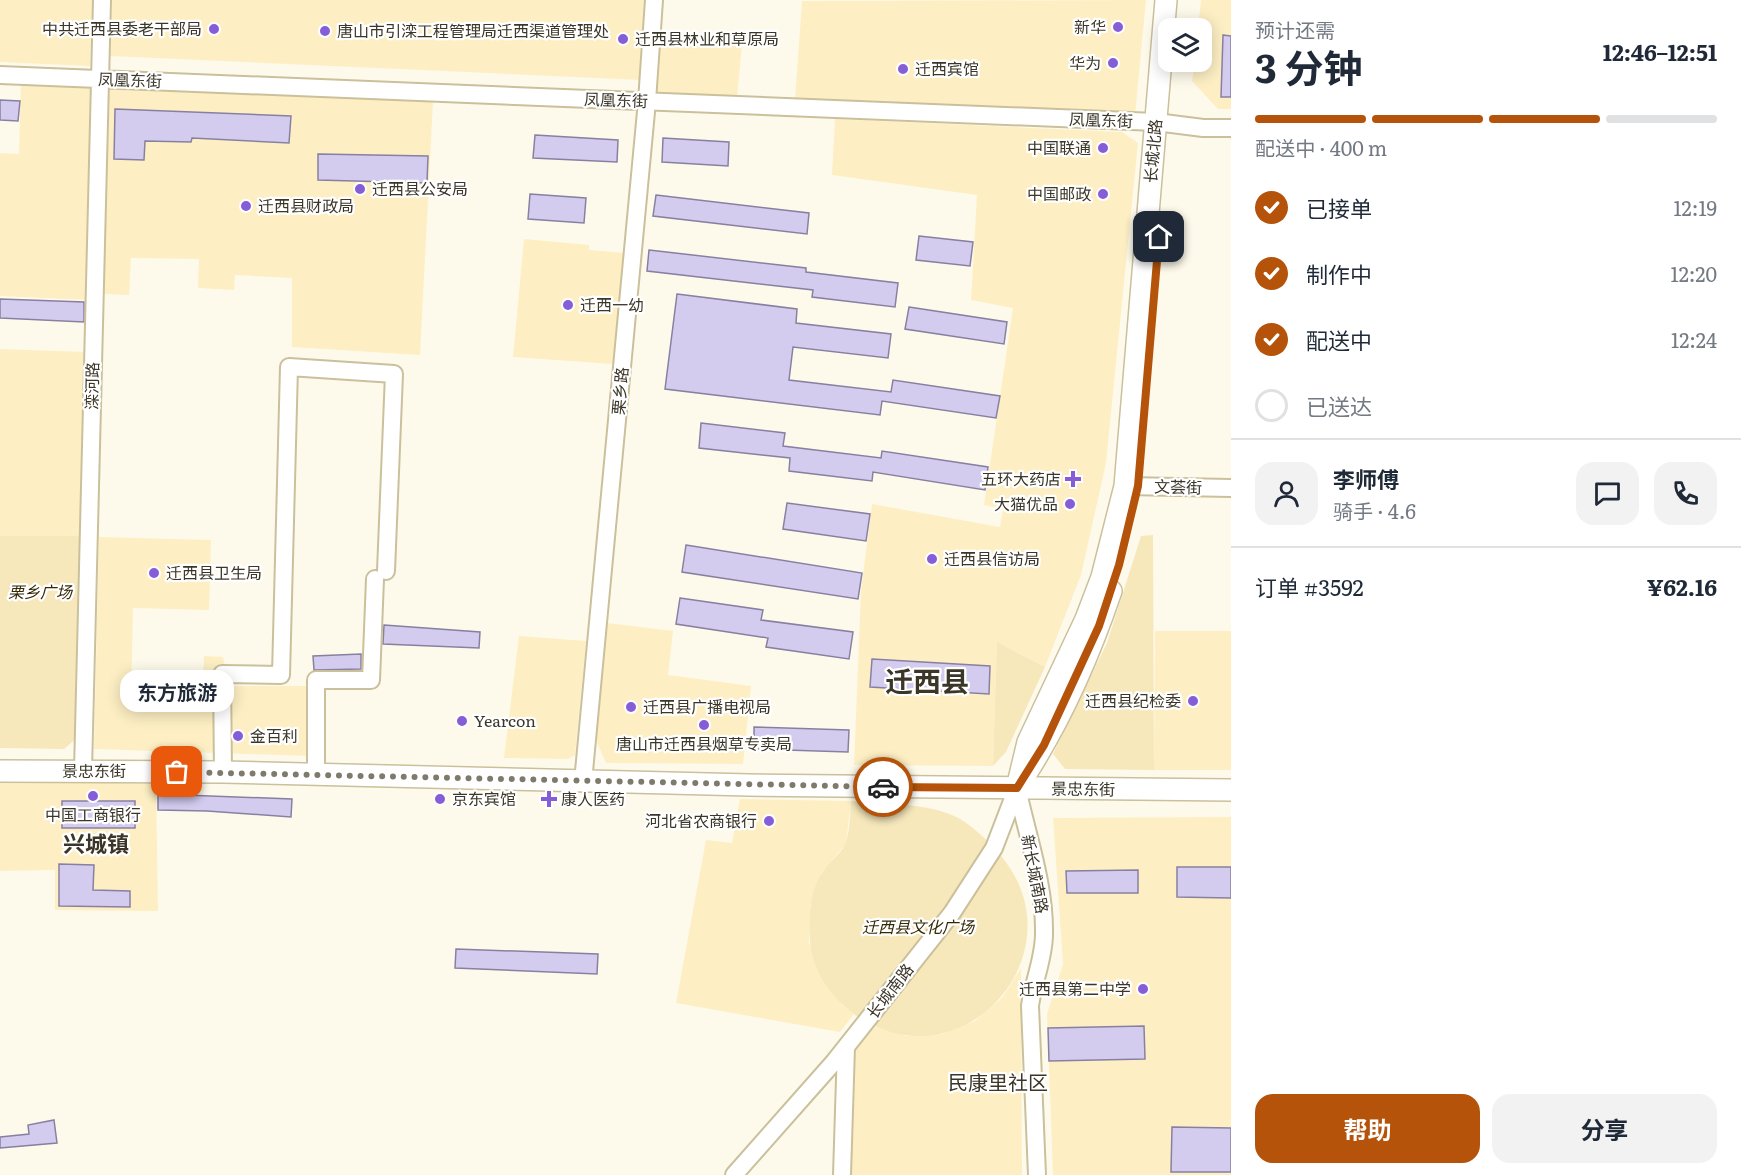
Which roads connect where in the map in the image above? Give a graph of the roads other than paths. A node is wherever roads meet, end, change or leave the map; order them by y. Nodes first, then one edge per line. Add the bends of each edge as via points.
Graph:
1 (102, 0) edge
2 (654, 0) edge
3 (1166, 0) edge
4 (1180, 0) edge
5 (1179, 18) edge
6 (1172, 72) edge
7 (0, 75) edge
8 (100, 79) junction
9 (647, 101) junction
10 (1162, 123) junction
11 (1231, 128) edge
12 (1131, 486) junction
13 (1231, 488) edge
14 (0, 771) edge
15 (83, 771) junction
16 (224, 772) junction
17 (316, 775) junction
18 (583, 782) junction
19 (1017, 788) junction
20 (1231, 790) edge
21 (846, 1047) junction
22 (734, 1175) edge
23 (842, 1175) edge
24 (1036, 1175) edge

1 - 8 street, 滦河路
2 - 9 street, 栗乡路
3 - 10 main road, 长城北路
4 - 5 main road
6 - 10 main road, 长城北路
7 - 8 street, 凤凰东街
8 - 9 street, 凤凰东街
8 - 15 street, 滦河路
9 - 10 street, 凤凰东街
9 - 18 street, 栗乡路
10 - 11 street, 凤凰东街
10 - 12 main road, 长城北路
12 - 13 street, 文荟街
12 - 19 main road, 长城北路 via 1119,565 1099,626 1044,745
14 - 15 main road, 景忠东街
15 - 16 main road, 景忠东街
16 - 17 main road, 景忠东街
16 - 17 street via 222,674 281,675 289,368 394,374 371,680 316,680
17 - 18 main road, 景忠东街
18 - 19 main road, 景忠东街
19 - 20 main road, 景忠东街
19 - 21 street, 长城南路 via 994,848 952,913
19 - 24 street, 新长城南路 via 1043,908 1041,960 1030,1006
21 - 22 street, 长城南路
21 - 23 street

